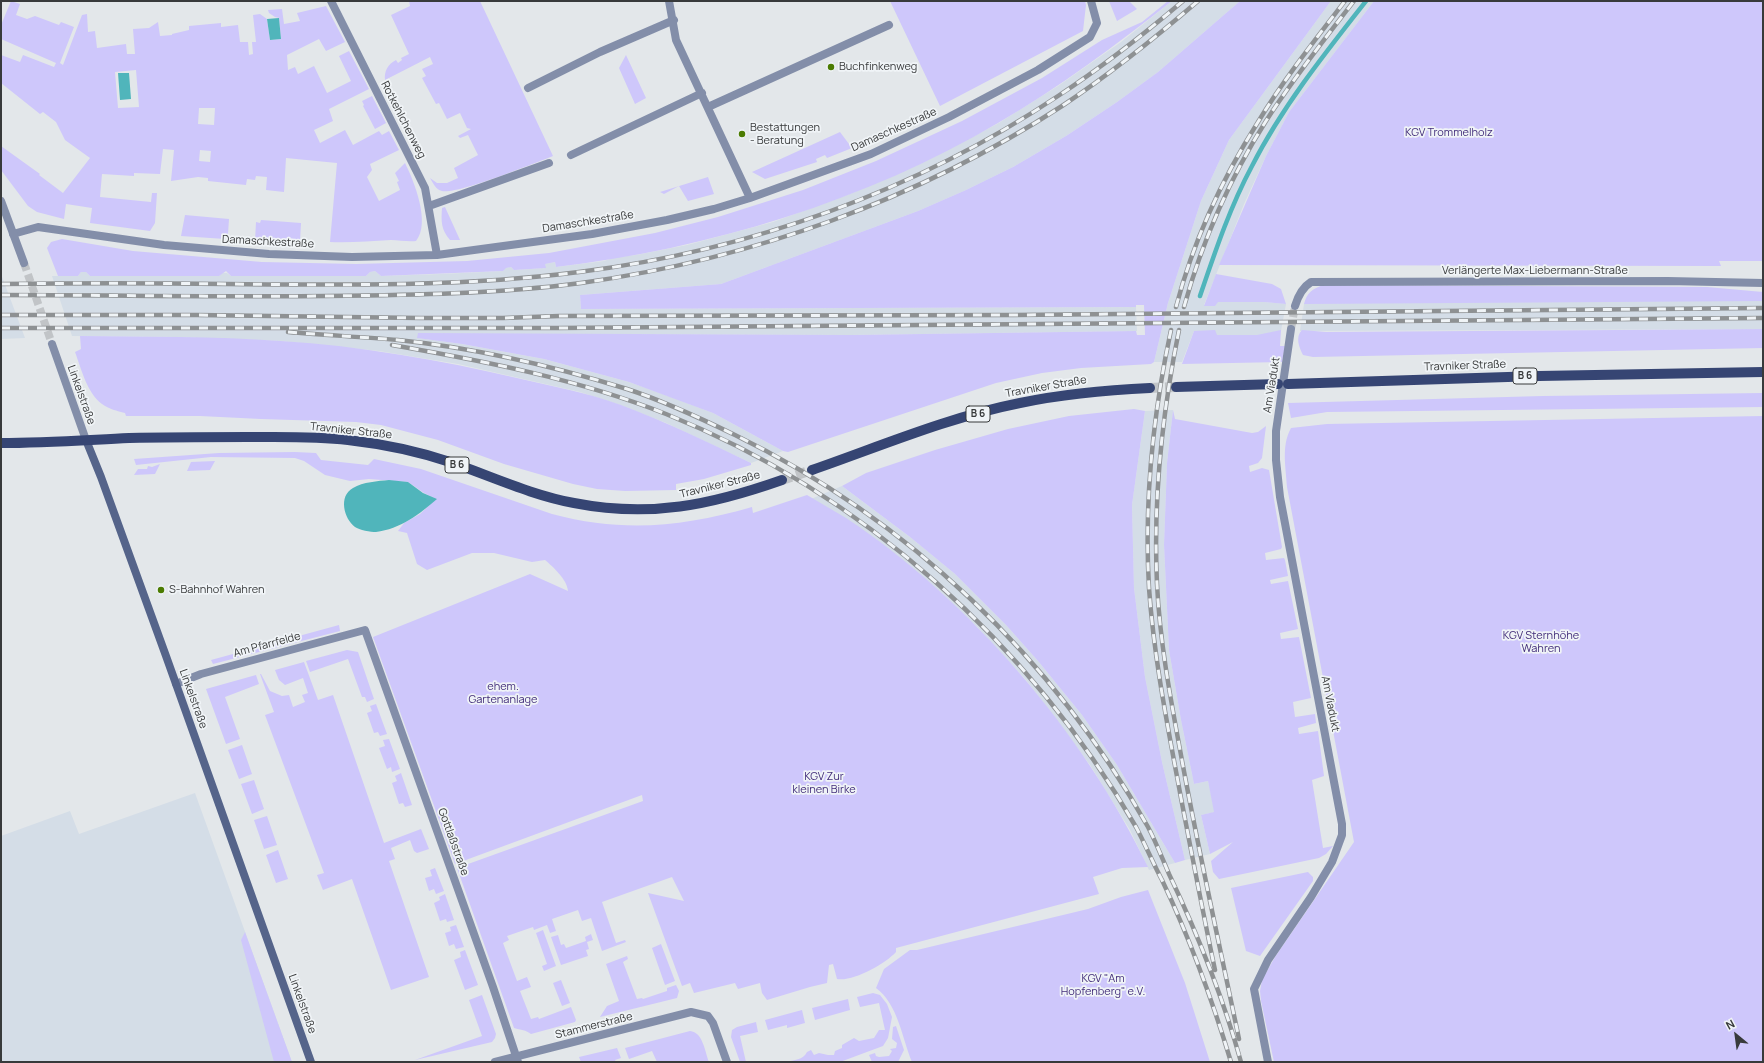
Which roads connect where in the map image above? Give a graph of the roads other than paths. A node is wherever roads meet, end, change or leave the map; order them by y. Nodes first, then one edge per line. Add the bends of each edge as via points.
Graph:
1 (331, 1) edge
2 (669, 1) edge
3 (1092, 1) edge
4 (674, 20) junction
5 (889, 25) dead end
6 (528, 88) dead end
7 (702, 93) junction
8 (708, 107) junction
9 (571, 155) dead end
10 (549, 163) dead end
11 (750, 198) junction
12 (1, 201) edge
13 (430, 206) junction
14 (13, 234) junction
15 (437, 254) junction
16 (24, 263) tunnel mouth
17 (1763, 283) edge
18 (1295, 306) tunnel mouth
19 (1291, 328) tunnel mouth
20 (52, 344) tunnel mouth
21 (1763, 372) edge
22 (1176, 387) tunnel mouth
23 (1150, 388) tunnel mouth
24 (86, 440) junction
25 (1, 443) edge
26 (812, 470) tunnel mouth
27 (782, 480) tunnel mouth
28 (365, 630) joint
29 (176, 684) junction
30 (517, 1060) edge
31 (311, 1062) edge
32 (494, 1062) edge
33 (727, 1062) edge
34 (1268, 1062) edge

1 - 13 street, Rotkehlchenweg via 425,188
2 - 4 street
3 - 11 street, Damaschkestraße via 1097,24 1090,37 1038,70 871,154
4 - 6 street via 600,52
4 - 7 street via 676,40
5 - 8 street
7 - 8 street
7 - 9 street
8 - 11 street
10 - 13 street
11 - 15 street, Damaschkestraße via 714,209 592,234
12 - 14 street
13 - 15 street, Rotkehlchenweg
14 - 15 street, Damaschkestraße via 38,227 143,243 269,254 352,257
14 - 16 street
17 - 18 street, Verlängerte Max-Liebermann-Straße via 1312,282 1307,284 1297,297
19 - 34 street, Am Viadukt via 1276,431 1276,460 1280,497 1342,835 1332,862 1268,960 1254,989
20 - 24 street, Linkelstraße
21 - 22 main road, Travniker Straße / B 6
23 - 26 main road, Travniker Straße / B 6 via 1100,391 1020,403 940,425
24 - 25 main road, Travniker Straße / B 6
24 - 27 main road, Travniker Straße / B 6 via 300,437 348,440 417,453 527,490 573,503 612,509 679,508 747,492
24 - 29 main road, Linkelstraße
28 - 29 street, Am Pfarrfelde via 201,674
28 - 30 street, Gottlaßstraße
29 - 31 main road, Linkelstraße
30 - 32 street, Stammerstraße
30 - 33 street, Stammerstraße via 699,1012 708,1016 713,1023

